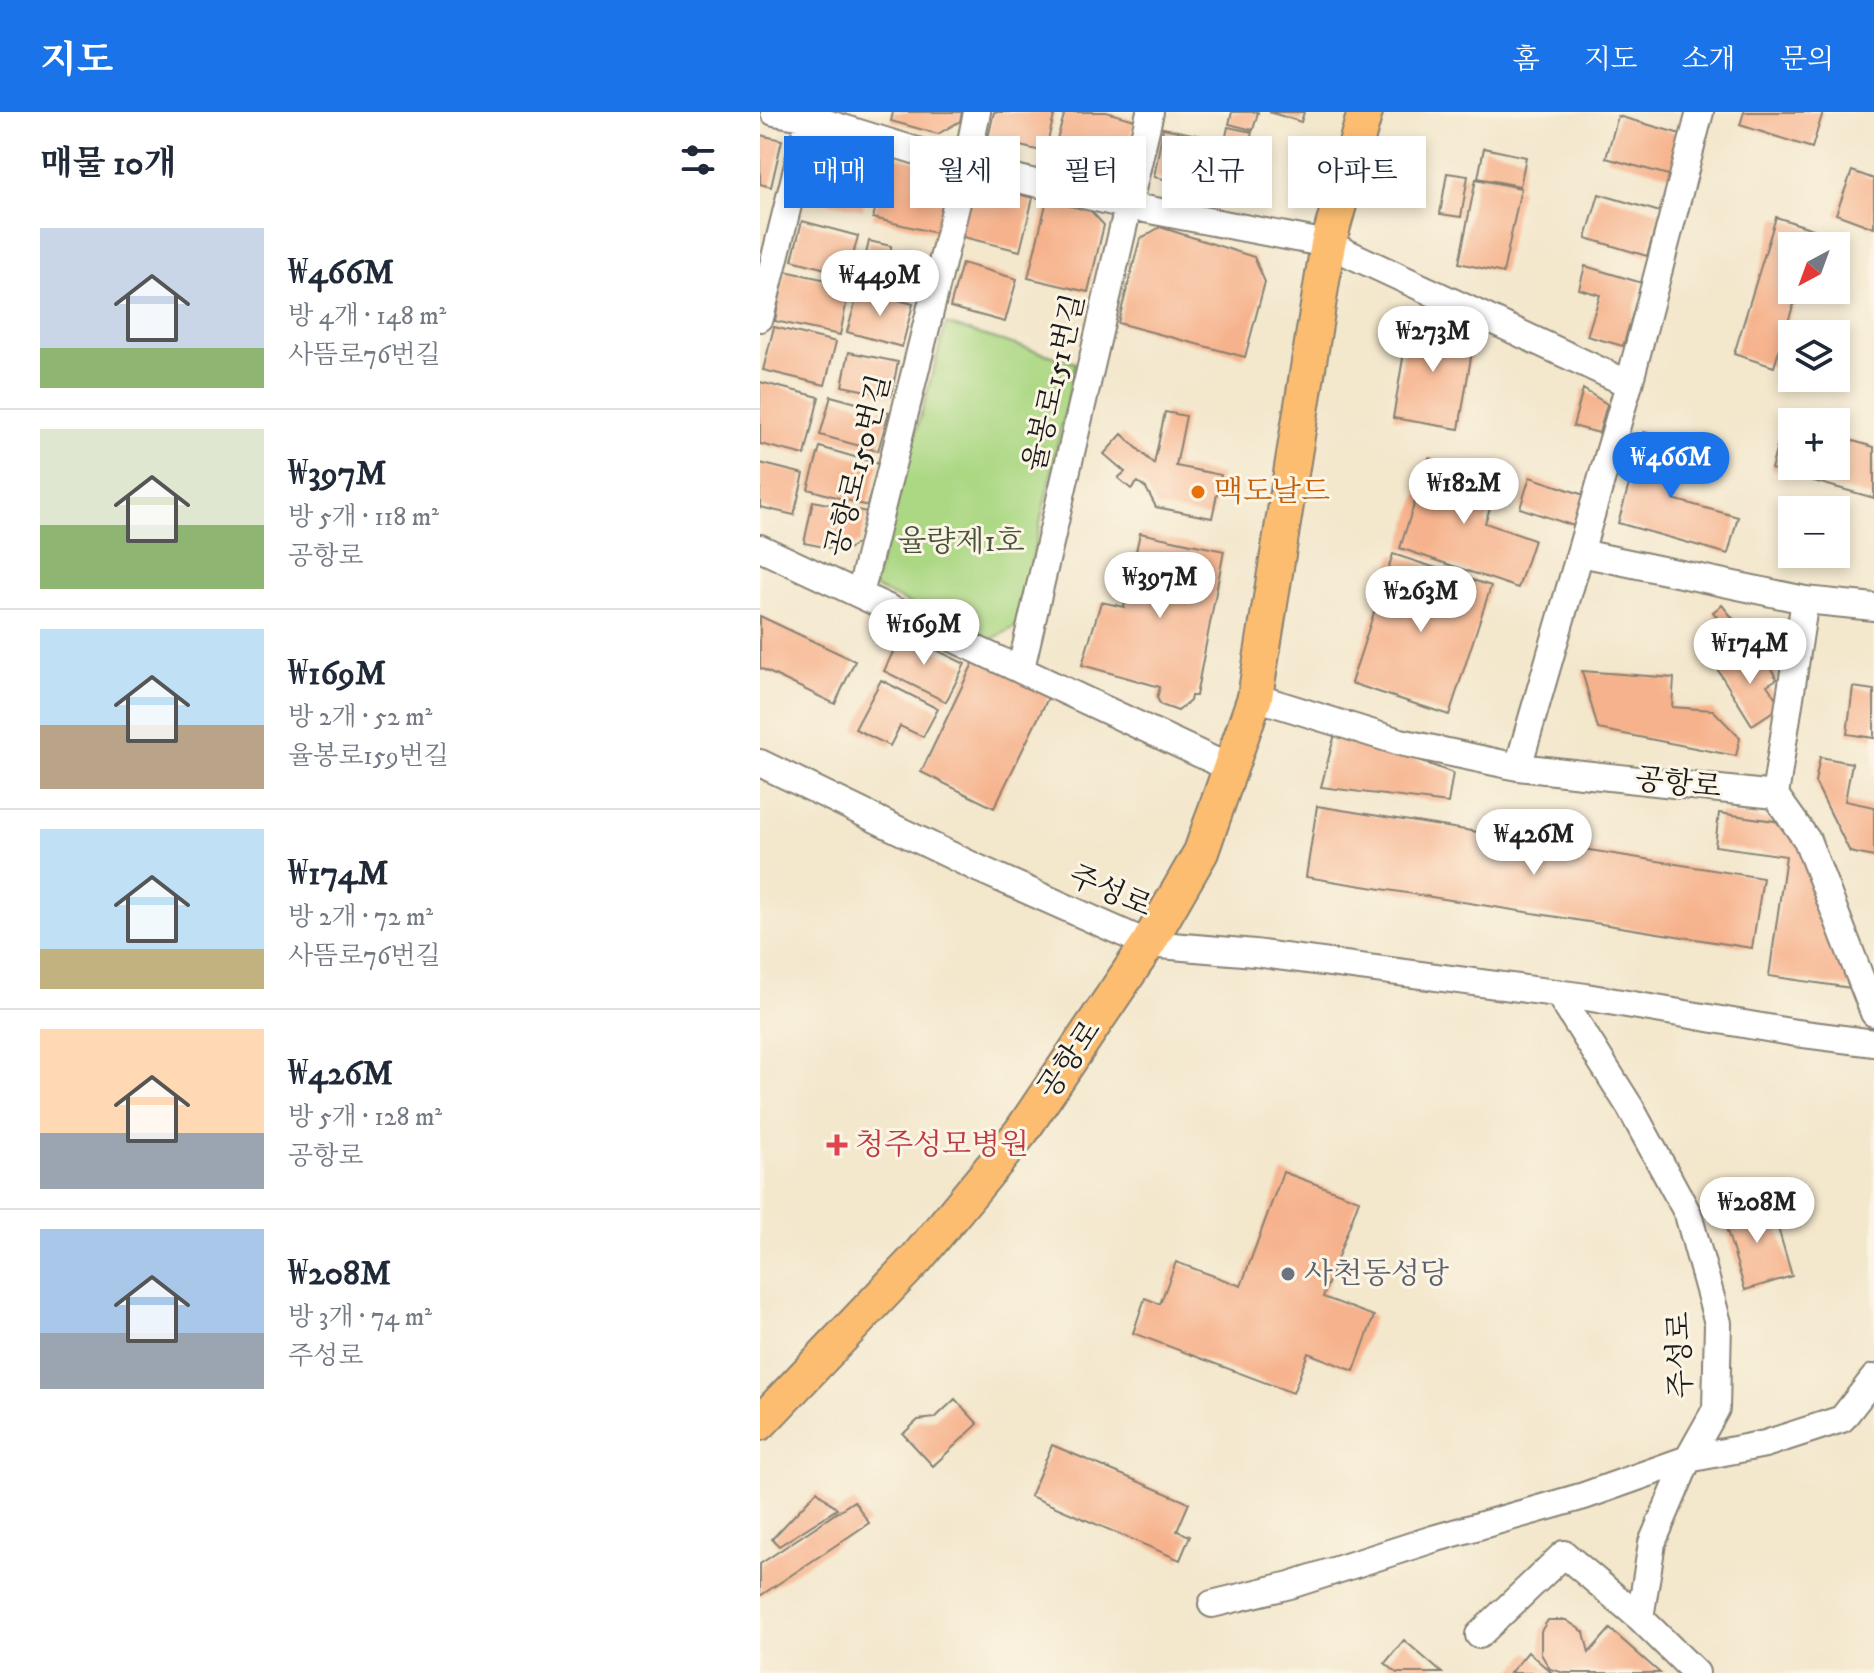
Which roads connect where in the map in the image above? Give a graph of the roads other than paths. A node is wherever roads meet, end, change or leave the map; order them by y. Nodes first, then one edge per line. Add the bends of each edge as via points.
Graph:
1 (774, 112) edge
2 (977, 112) edge
3 (1150, 112) edge
4 (1365, 112) edge
5 (1700, 112) edge
6 (811, 115) edge
7 (972, 136) edge
8 (1145, 136) edge
9 (910, 148) edge
10 (956, 208) edge
11 (1129, 208) edge
12 (1139, 208) edge
13 (1328, 244) junction
14 (760, 318) edge
15 (1629, 384) junction
16 (760, 548) edge
17 (1581, 553) junction
18 (860, 594) junction
19 (1805, 600) junction
20 (1874, 607) edge
21 (1021, 668) junction
22 (1255, 697) junction
23 (760, 763) edge
24 (1518, 767) junction
25 (1232, 769) junction
26 (1775, 795) junction
27 (1148, 944) junction
28 (1558, 993) junction
29 (1874, 1013) edge
30 (1874, 1043) edge
31 (1874, 1378) edge
32 (760, 1423) edge
33 (1688, 1459) junction
34 (1212, 1604) dead end
35 (1640, 1618) junction
36 (1479, 1635) dead end
37 (1696, 1673) edge

1 - 6 street
2 - 7 street, 공항로150번길
3 - 8 street, 율봉로151번길
4 - 13 main road, 공항로
5 - 15 street
6 - 9 street
6 - 14 street
10 - 18 street, 공항로150번길
11 - 21 street, 율봉로151번길
12 - 13 street
13 - 15 street
13 - 22 main road, 공항로
15 - 17 street
16 - 18 street
17 - 19 street
17 - 24 street
18 - 21 street
19 - 20 street
19 - 26 street
21 - 25 street
22 - 24 street, 공항로 via 1400,742
22 - 25 main road, 공항로
23 - 27 street, 주성로
24 - 26 street, 공항로
25 - 27 main road, 공항로 via 1201,852
26 - 29 street via 1807,840
27 - 28 street, 주성로
27 - 32 main road, 공항로 via 1021,1132 917,1258
28 - 30 street, 주성로
28 - 33 street, 주성로 via 1630,1107 1688,1214 1718,1323 1716,1409
31 - 33 street via 1842,1419 1765,1444
33 - 34 street via 1584,1496
33 - 35 street, 주성로 via 1652,1543
35 - 36 street via 1564,1554
35 - 37 street

